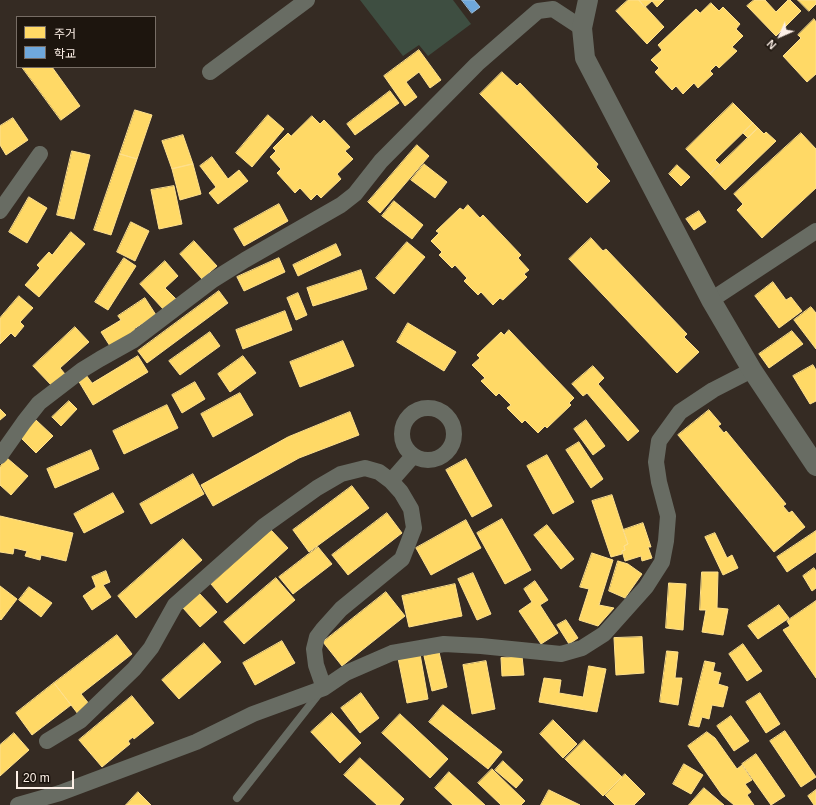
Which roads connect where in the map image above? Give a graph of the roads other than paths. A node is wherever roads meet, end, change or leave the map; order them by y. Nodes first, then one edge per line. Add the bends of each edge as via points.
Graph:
1 (307, 0) edge
2 (588, 0) edge
3 (582, 28) junction
4 (210, 72) dead end
5 (40, 154) dead end
6 (0, 211) edge
7 (816, 232) edge
8 (711, 300) junction
9 (752, 370) junction
10 (0, 456) edge
11 (413, 456) dead end
12 (816, 466) edge
13 (391, 481) junction
14 (324, 688) junction
15 (47, 741) dead end
16 (237, 798) dead end
17 (18, 805) edge

1 - 4 street
2 - 3 street
3 - 8 street via 585,58
3 - 10 street via 553,9 538,11 477,64 381,161 346,202 213,280 134,340 82,370 39,403
5 - 6 street
7 - 8 street
8 - 9 street
9 - 12 street
9 - 14 street via 713,390 680,412 659,441 656,462 668,516 662,562 646,587 604,634 582,648 561,654 444,644 392,653 346,673
11 - 13 street
13 - 14 street via 411,509 414,528 402,558 341,609 317,637 314,649 316,665
13 - 15 street via 379,472 365,468 341,474 264,526 175,605 151,648 134,669 80,721
14 - 16 lane
14 - 17 street via 253,714 196,742 60,793

